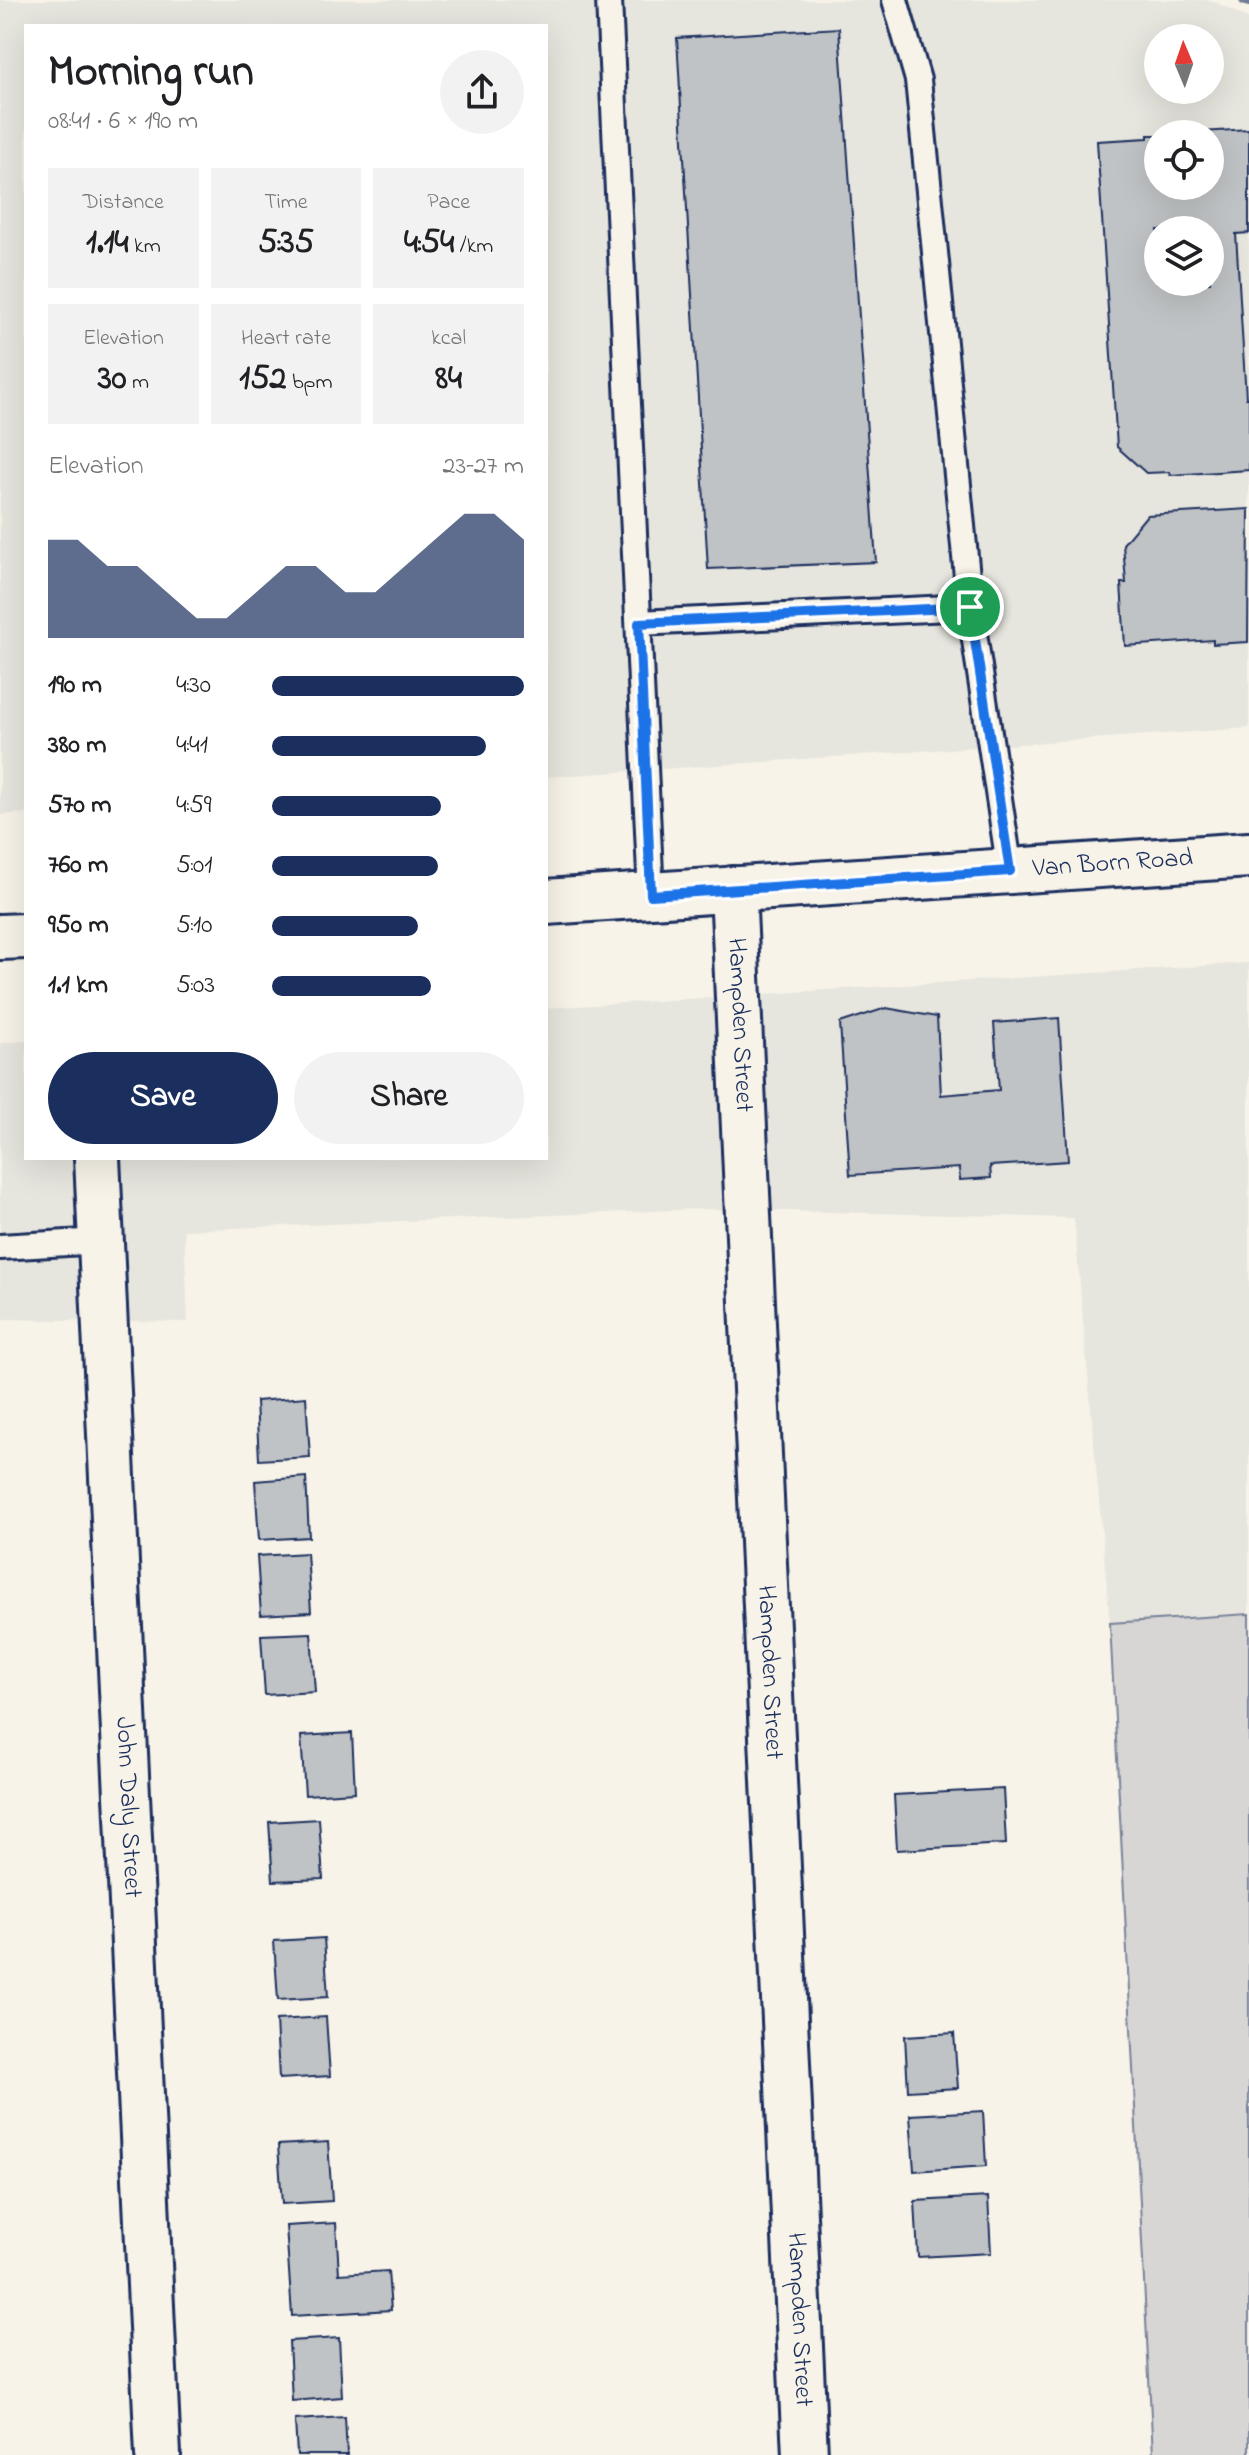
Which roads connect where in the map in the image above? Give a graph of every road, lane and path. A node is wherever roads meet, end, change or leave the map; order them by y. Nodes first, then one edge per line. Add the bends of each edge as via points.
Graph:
1 (609, 0) edge
2 (895, 0) edge
3 (970, 607) junction
4 (639, 623) junction
5 (1249, 855) edge
6 (1010, 871) junction
7 (733, 889) junction
8 (651, 895) junction
9 (548, 902) edge
10 (24, 936) edge
11 (0, 937) edge
12 (97, 1160) edge
13 (101, 1241) junction
14 (0, 1247) edge
15 (158, 2455) edge
16 (805, 2455) edge

1 - 4 lane
2 - 3 lane via 918,80
3 - 4 lane
3 - 6 lane
4 - 8 lane
5 - 6 street, Van Born Road
6 - 7 street, Van Born Road
7 - 8 street, Van Born Road
7 - 16 street, Hampden Street
8 - 9 street, Van Born Road
10 - 11 street
12 - 13 street, John Daly Street
13 - 14 lane
13 - 15 street, John Daly Street

